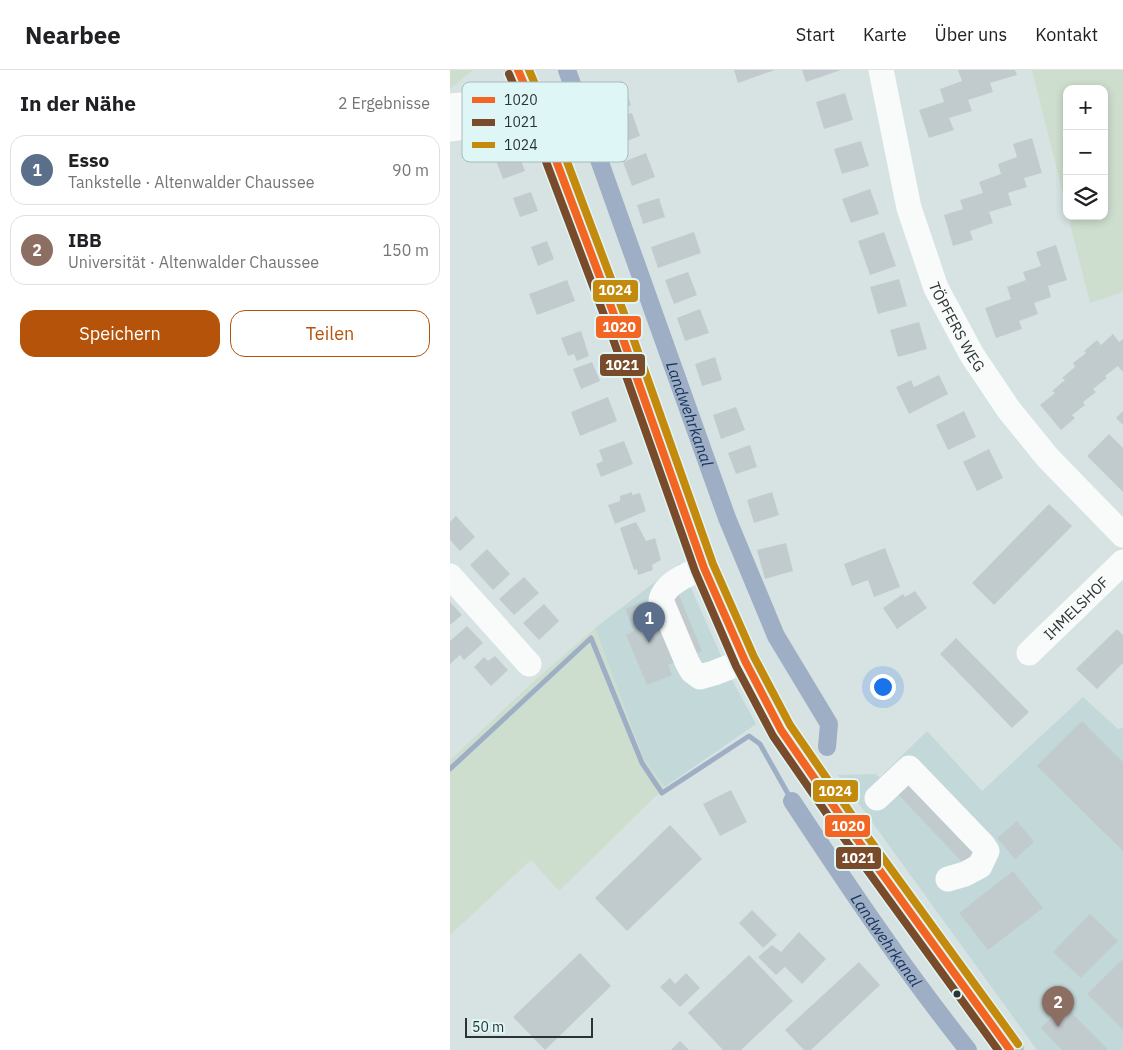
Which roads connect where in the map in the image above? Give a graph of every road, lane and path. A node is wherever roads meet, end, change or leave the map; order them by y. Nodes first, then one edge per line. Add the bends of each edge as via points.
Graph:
1 (518, 70) edge
2 (881, 70) edge
3 (523, 82) edge
4 (557, 162) edge
5 (1122, 533) edge
6 (1123, 562) edge
7 (704, 568) junction
8 (450, 576) edge
9 (1028, 653) dead end
10 (745, 661) junction
11 (529, 664) dead end
12 (878, 798) dead end
13 (948, 879) dead end
14 (1010, 1050) edge

1 - 3 main road
2 - 5 street, TÖPFERS WEG via 910,208 936,288 972,355 1009,410 1048,458
4 - 7 main road
6 - 9 street, IHMELSHOF
7 - 10 main road
7 - 10 street via 675,583 663,593 661,600 687,662 700,677
8 - 11 street
10 - 14 main road via 781,730
12 - 13 street via 909,768 983,844 987,851 980,866

